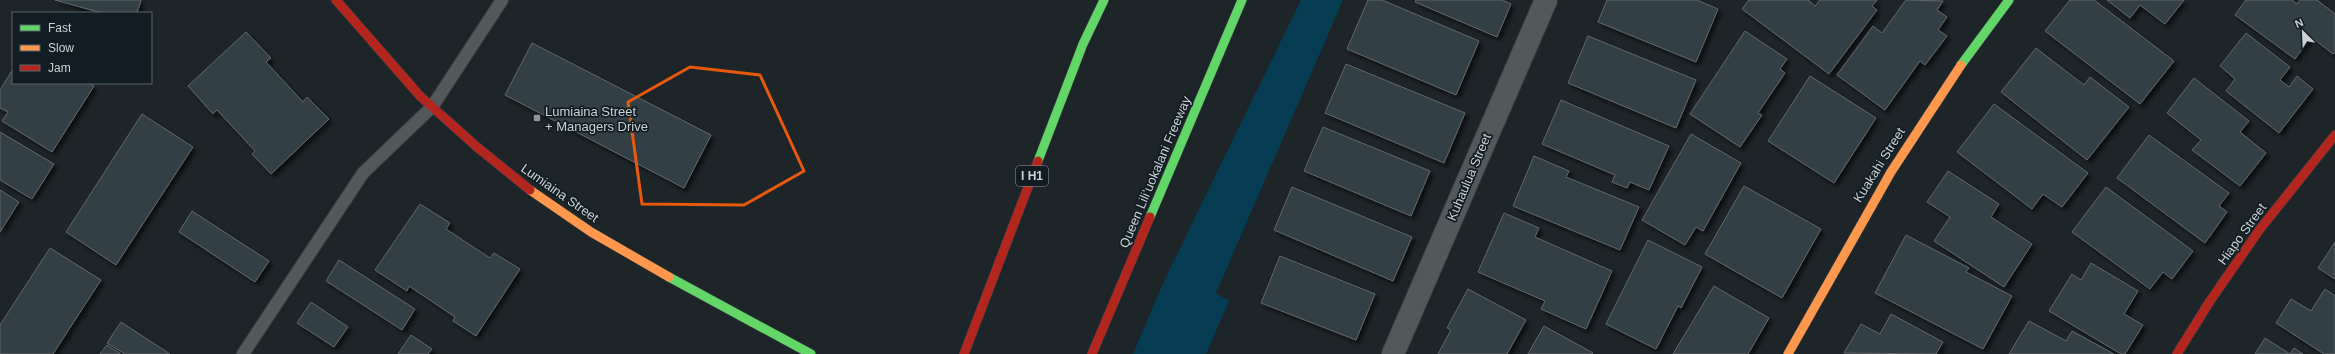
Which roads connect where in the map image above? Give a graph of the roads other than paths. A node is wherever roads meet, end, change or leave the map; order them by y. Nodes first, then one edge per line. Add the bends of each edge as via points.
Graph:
1 (336, 0) edge
2 (502, 0) edge
3 (1093, 0) edge
4 (1104, 0) edge
5 (1242, 0) edge
6 (1246, 0) edge
7 (1546, 0) edge
8 (2006, 1) edge
9 (1236, 15) junction
10 (1083, 44) junction
11 (432, 107) junction
12 (2335, 134) edge
13 (243, 354) edge
14 (811, 354) edge
15 (964, 354) edge
16 (1092, 354) edge
17 (1393, 354) edge
18 (1788, 354) edge
19 (2177, 354) edge

1 - 11 main road, Lumiaina Street via 379,51
2 - 11 lane
3 - 10 main road
4 - 10 main road, I H1
5 - 9 main road, Queen Liliʻuokalani Freeway
6 - 9 main road
7 - 17 street, Kuhaulua Street
8 - 18 main road, Kuakahi Street via 1907,143 1862,218
9 - 16 main road, Queen Liliʻuokalani Freeway
10 - 15 main road, I H1
11 - 13 lane via 363,173
11 - 14 main road, Lumiaina Street via 522,184 577,222
12 - 19 main road, Hiapo Street via 2260,229

